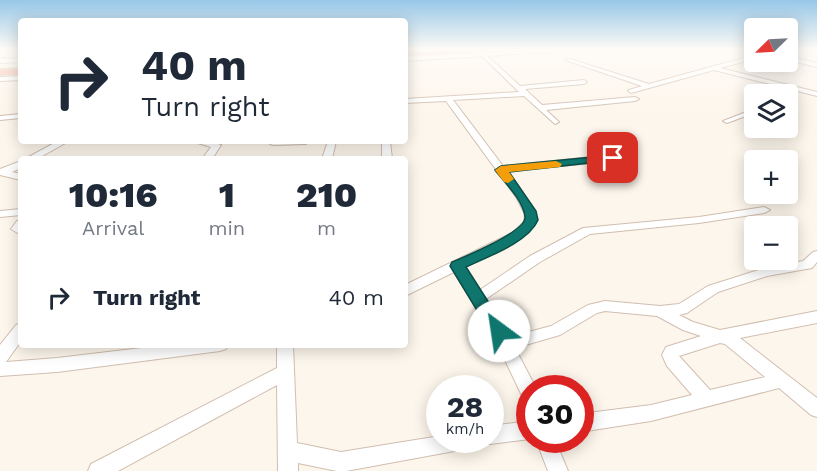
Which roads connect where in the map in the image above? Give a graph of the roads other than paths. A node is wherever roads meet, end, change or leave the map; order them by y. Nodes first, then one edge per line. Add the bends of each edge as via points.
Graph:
1 (501, 71) edge
2 (602, 71) edge
3 (704, 71) edge
4 (726, 71) edge
5 (18, 78) edge
6 (0, 79) edge
7 (584, 82) dead end
8 (649, 86) junction
9 (817, 88) edge
10 (521, 91) junction
11 (807, 92) junction
12 (817, 94) edge
13 (798, 95) edge
14 (448, 98) junction
15 (408, 101) edge
16 (539, 108) junction
17 (744, 115) edge
18 (18, 116) edge
19 (0, 118) edge
20 (727, 121) dead end
21 (555, 122) dead end
22 (59, 144) edge
23 (212, 144) edge
24 (36, 156) edge
25 (209, 156) edge
26 (613, 158) dead end
27 (18, 165) edge
28 (501, 170) junction
29 (2, 172) edge
30 (18, 176) edge
31 (764, 210) dead end
32 (18, 212) edge
33 (0, 214) edge
34 (817, 255) edge
35 (457, 266) junction
36 (408, 290) edge
37 (478, 297) junction
38 (660, 311) junction
39 (817, 317) edge
40 (18, 333) edge
41 (722, 336) junction
42 (506, 344) junction
43 (196, 348) edge
44 (285, 348) edge
45 (0, 357) edge
46 (0, 369) edge
47 (286, 372) junction
48 (521, 375) edge
49 (783, 380) junction
50 (706, 399) junction
51 (817, 409) edge
52 (594, 421) edge
53 (426, 447) edge
54 (551, 453) edge
55 (288, 461) edge
56 (98, 471) edge
57 (558, 471) edge

1 - 10 street
2 - 8 street
3 - 8 street
4 - 11 street
5 - 6 street
7 - 10 street
8 - 16 street via 633,95
9 - 11 street
10 - 14 street
10 - 16 street
11 - 12 street
11 - 13 street
14 - 15 street
14 - 28 street
16 - 21 street
17 - 20 street
18 - 19 street
22 - 24 street
23 - 25 street via 217,145
26 - 28 street
27 - 29 street
28 - 35 street via 521,196 532,220 516,236
29 - 30 street
31 - 37 street via 587,231
32 - 33 street
34 - 38 street via 807,265 743,279 713,289 682,309
35 - 36 street
35 - 37 street
37 - 42 street
38 - 41 street via 688,326
38 - 42 street via 605,306 555,331
39 - 41 street
40 - 45 street
41 - 49 street
41 - 50 street via 677,350 670,356
42 - 48 street
43 - 46 street
44 - 47 street
47 - 55 street
47 - 56 street
49 - 50 street
49 - 51 street
50 - 52 street via 651,413
53 - 55 street via 341,462
54 - 57 street

